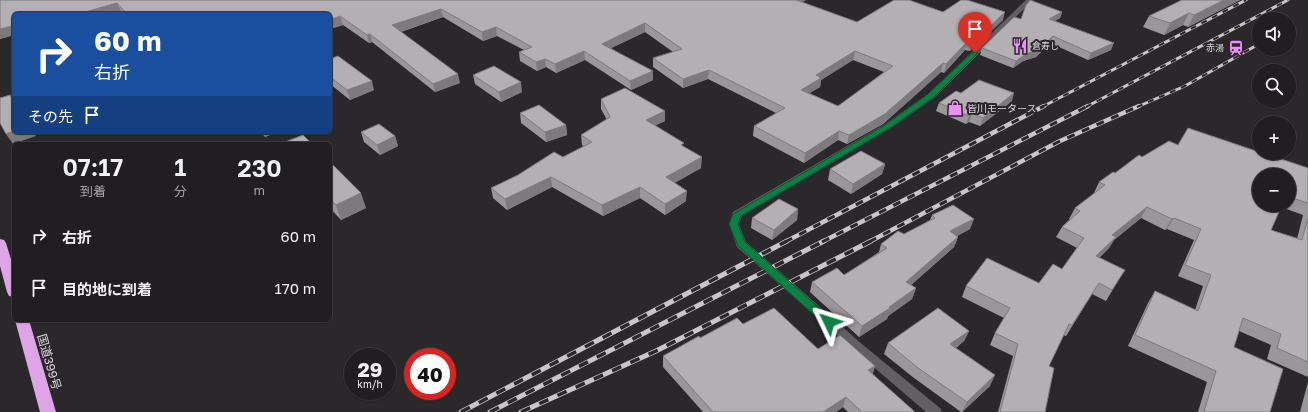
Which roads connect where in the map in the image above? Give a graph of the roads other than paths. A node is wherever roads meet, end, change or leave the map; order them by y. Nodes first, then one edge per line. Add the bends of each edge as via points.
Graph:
1 (1030, 0) edge
2 (0, 242) edge
3 (12, 285) edge
4 (23, 322) edge
5 (48, 412) edge
6 (935, 412) edge

1 - 6 street via 931,96 888,126 737,214 734,224 741,244
2 - 3 highway
4 - 5 highway, 国道399号

